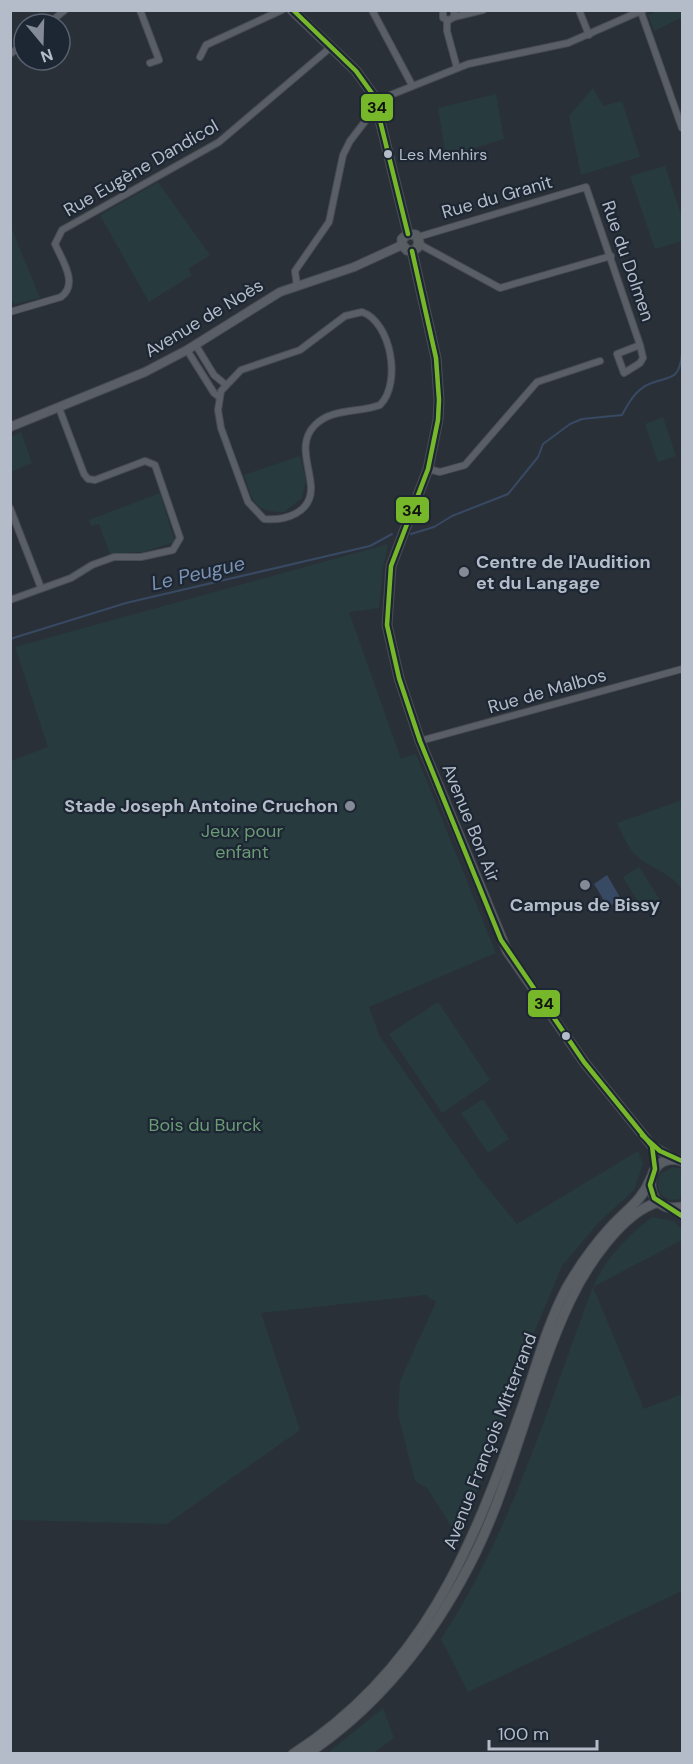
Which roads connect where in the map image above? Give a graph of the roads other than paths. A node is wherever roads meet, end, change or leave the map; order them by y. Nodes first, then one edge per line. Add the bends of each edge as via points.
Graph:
1 (140, 10) edge
2 (282, 10) edge
3 (292, 10) edge
4 (443, 10) edge
5 (483, 10) edge
6 (579, 10) edge
7 (374, 11) edge
8 (642, 11) edge
9 (454, 14) edge
10 (447, 20) junction
11 (588, 35) junction
12 (332, 47) junction
13 (200, 57) dead end
14 (150, 63) dead end
15 (457, 68) junction
16 (412, 85) junction
17 (378, 105) junction
18 (682, 128) edge
19 (586, 187) joint
20 (414, 242) junction
21 (402, 245) joint
22 (611, 256) junction
23 (297, 286) junction
24 (10, 312) edge
25 (195, 344) junction
26 (640, 345) junction
27 (187, 350) junction
28 (600, 361) dead end
29 (225, 385) junction
30 (219, 396) junction
31 (58, 408) junction
32 (10, 428) edge
33 (428, 469) junction
34 (10, 508) edge
35 (41, 588) junction
36 (10, 600) edge
37 (682, 669) edge
38 (420, 741) junction
39 (652, 1146) junction
40 (678, 1160) edge
41 (655, 1169) junction
42 (651, 1178) junction
43 (659, 1203) junction
44 (682, 1207) edge
45 (671, 1208) junction
46 (682, 1215) edge
47 (293, 1754) edge
48 (307, 1754) edge

1 - 14 street via 159,60
2 - 13 street via 206,45
3 - 12 main road, Avenue Bon Air
4 - 10 street via 442,16
5 - 9 street
6 - 11 street
7 - 16 street
8 - 11 street
8 - 18 street
9 - 10 street
10 - 15 street
11 - 15 street
12 - 17 main road, Avenue Bon Air via 361,77
12 - 24 street, Rue Eugène Dandicol via 219,142 62,230 55,244 70,282 67,293
15 - 16 street
16 - 17 street via 383,98
17 - 20 main road, Avenue Bon Air
17 - 23 street via 344,154 333,211 324,232 295,271
19 - 20 street, Rue du Granit
19 - 22 street, Rue du Dolmen
20 - 21 main road via 402,239
20 - 22 street via 500,288
20 - 33 main road, Avenue Bon Air via 439,385 438,420
21 - 23 street, Avenue de Noès via 354,267
22 - 26 street, Rue du Dolmen
23 - 25 street, Avenue de Noès via 264,300
25 - 27 street, Avenue de Noès
25 - 29 street
26 - 26 street via 617,354 624,373 643,358
27 - 30 street
27 - 31 street, Avenue de Noès
28 - 33 street via 537,382 465,465 440,472
29 - 30 street
29 - 30 street via 241,370 300,350 345,316 362,312 378,325 393,375 390,392 380,405 329,415 314,425 304,454 311,488 308,500 296,515 287,519 264,519 248,502 221,428
31 - 32 street, Avenue de Noès
31 - 35 street via 88,479 95,480 145,461 155,465 180,538 173,550 141,557 114,557
33 - 38 main road, Avenue Bon Air via 391,566 387,625
34 - 35 street
35 - 36 street
37 - 38 street, Rue de Malbos
38 - 39 main road, Avenue Bon Air via 507,951 584,1062
39 - 40 main road, Avenue Bon Air
39 - 41 main road
40 - 41 main road via 662,1162
41 - 42 main road, Avenue François Mitterrand
42 - 43 main road via 651,1191
42 - 47 main road, Avenue François Mitterrand via 644,1196 602,1236 566,1290 473,1539 429,1620 376,1686
43 - 45 main road
43 - 48 main road, Avenue François Mitterrand via 634,1215 583,1275 562,1320 474,1557 436,1625 382,1691
44 - 45 main road
45 - 46 main road

